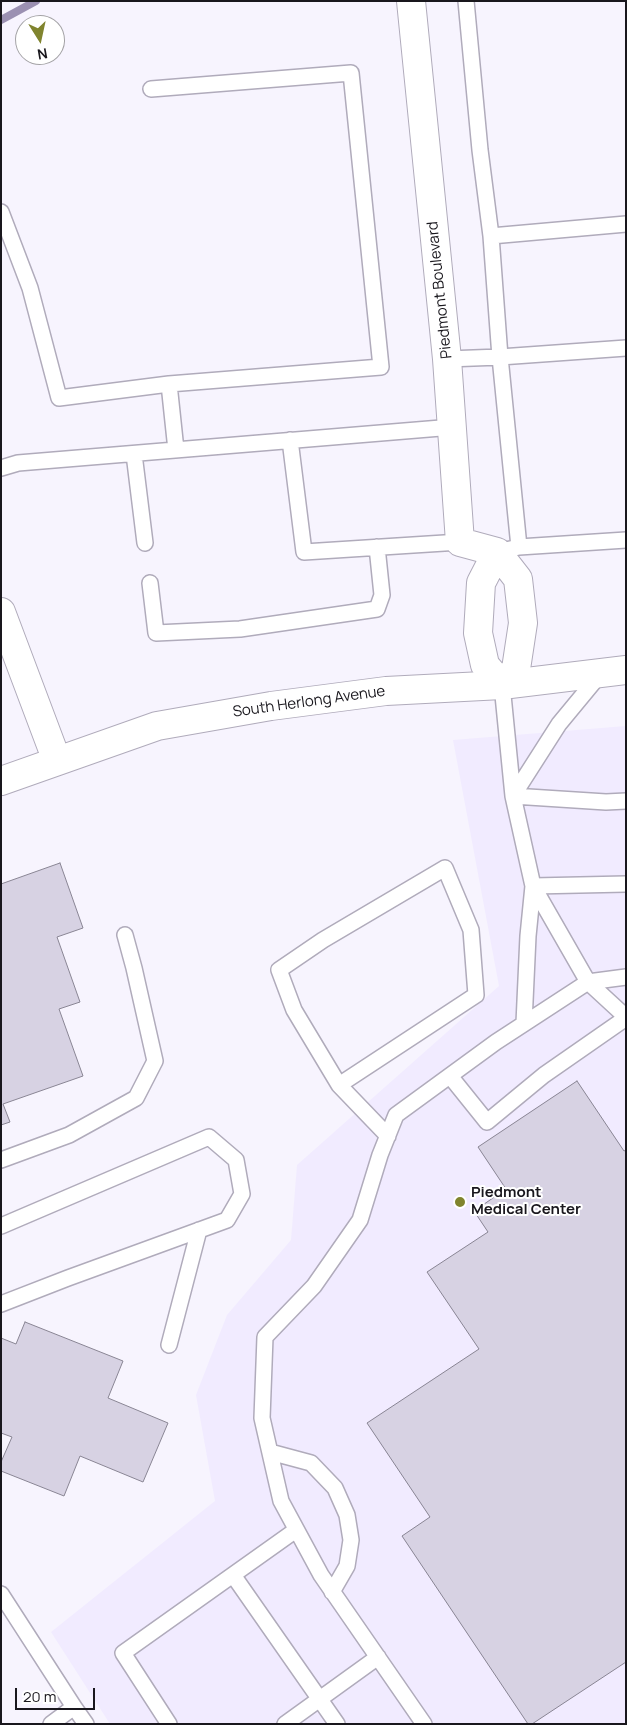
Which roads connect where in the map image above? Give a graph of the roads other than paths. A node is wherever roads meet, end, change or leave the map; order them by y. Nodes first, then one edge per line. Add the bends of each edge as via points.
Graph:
1 (410, 1) edge
2 (466, 1) edge
3 (151, 89) dead end
4 (1, 212) edge
5 (626, 224) edge
6 (491, 236) junction
7 (626, 348) edge
8 (500, 357) junction
9 (447, 359) junction
10 (169, 384) junction
11 (453, 427) junction
12 (290, 440) junction
13 (176, 450) junction
14 (134, 454) junction
15 (1, 468) edge
16 (626, 540) edge
17 (460, 542) junction
18 (145, 543) dead end
19 (377, 547) junction
20 (508, 550) junction
21 (150, 582) dead end
22 (1, 612) edge
23 (614, 671) edge
24 (502, 685) junction
25 (57, 761) junction
26 (1, 781) edge
27 (513, 796) junction
28 (626, 801) edge
29 (626, 884) edge
30 (533, 886) junction
31 (125, 935) dead end
32 (626, 977) edge
33 (588, 982) junction
34 (626, 1017) edge
35 (524, 1023) junction
36 (450, 1076) junction
37 (339, 1085) junction
38 (388, 1136) junction
39 (1, 1160) edge
40 (1, 1226) edge
41 (199, 1230) junction
42 (1, 1304) edge
43 (169, 1345) dead end
44 (270, 1452) junction
45 (296, 1530) junction
46 (233, 1575) junction
47 (332, 1592) junction
48 (1, 1594) edge
49 (378, 1657) junction
50 (319, 1699) junction
51 (74, 1707) junction
52 (51, 1724) edge
53 (86, 1724) edge
54 (169, 1724) edge
55 (284, 1724) edge
56 (337, 1724) edge
57 (424, 1724) edge

1 - 9 street, Piedmont Boulevard
2 - 6 lane
3 - 10 lane via 351,73 382,367
4 - 10 lane via 30,288 58,398
5 - 6 lane
6 - 8 lane
7 - 8 lane
8 - 9 lane
8 - 20 lane
9 - 11 street, Piedmont Boulevard
10 - 13 lane
11 - 12 lane
11 - 17 street, Piedmont Boulevard
12 - 13 lane
12 - 19 lane via 304,552
13 - 14 lane
14 - 15 lane via 18,463
14 - 18 lane
16 - 20 lane
17 - 19 lane
17 - 20 street
19 - 21 lane via 382,595 377,610 240,629 156,633
20 - 24 street via 518,579 523,623 516,669
20 - 24 street via 480,583 478,632 485,665
22 - 25 street
23 - 24 street, South Herlong Avenue
23 - 27 lane via 560,724
24 - 25 street, South Herlong Avenue via 386,691 271,706 157,726
24 - 27 lane
25 - 26 street, South Herlong Avenue
27 - 28 lane
27 - 30 lane
29 - 30 lane
30 - 33 lane
30 - 35 lane
31 - 39 lane via 155,1061 136,1098 68,1135
32 - 33 lane
33 - 34 lane
33 - 35 lane
34 - 36 lane via 544,1075 487,1122
35 - 36 lane
36 - 38 lane via 396,1115
37 - 37 lane via 294,1010 278,970 445,868 471,930 476,995
37 - 38 lane
38 - 44 lane via 360,1220 314,1286 265,1337 262,1418
40 - 41 lane via 209,1137 236,1160 242,1194 228,1220
41 - 42 lane
41 - 43 lane
44 - 45 lane via 281,1501
44 - 47 lane via 311,1463 335,1488 347,1514 351,1540 347,1566
45 - 46 lane
45 - 47 lane
46 - 50 lane
46 - 54 lane via 123,1652
47 - 49 lane
48 - 51 lane
49 - 50 lane
49 - 57 lane
50 - 55 lane
50 - 56 lane
51 - 52 lane
51 - 53 lane

